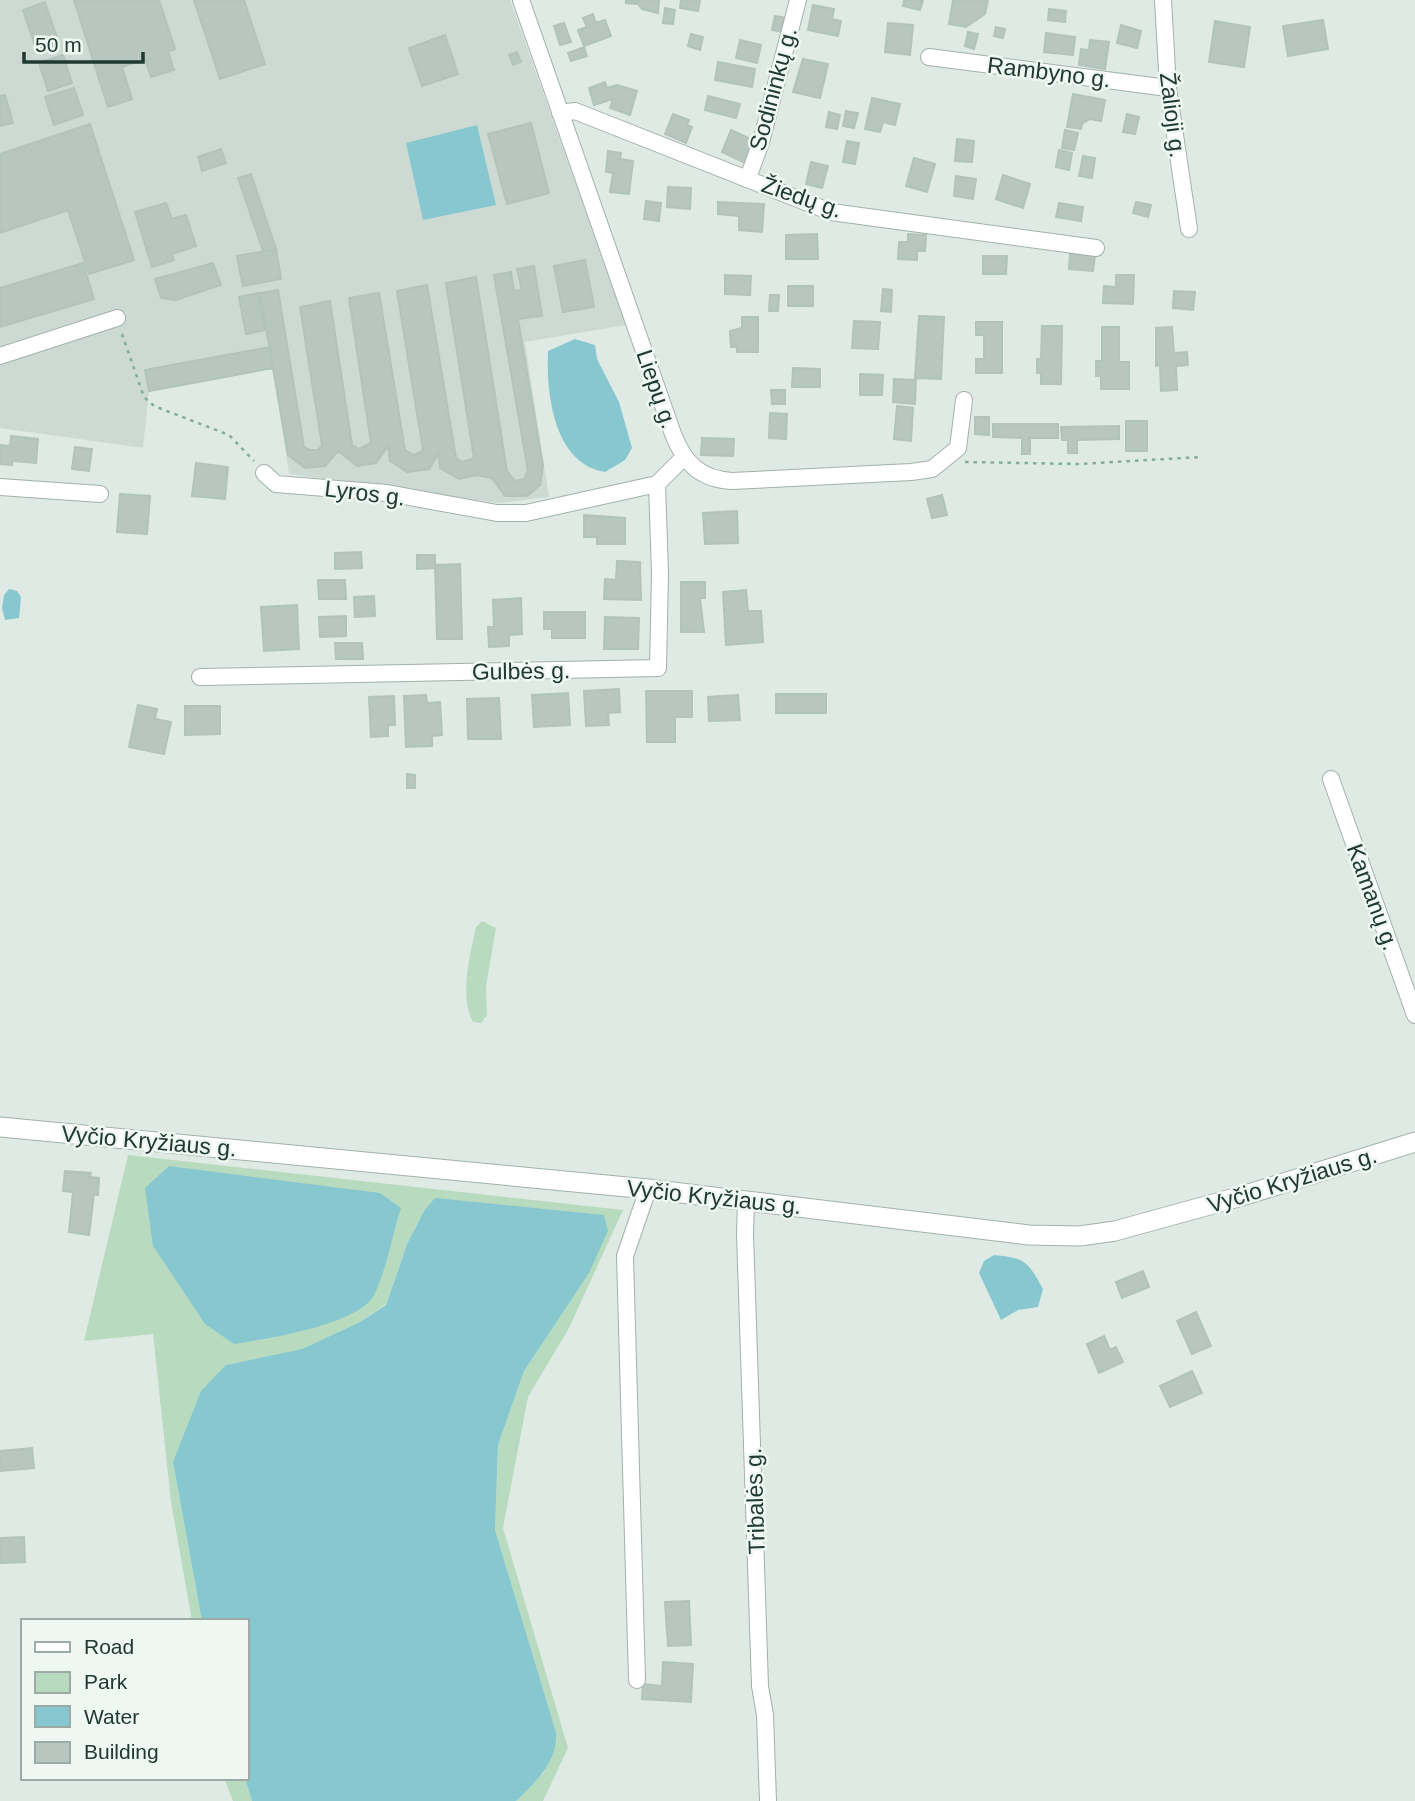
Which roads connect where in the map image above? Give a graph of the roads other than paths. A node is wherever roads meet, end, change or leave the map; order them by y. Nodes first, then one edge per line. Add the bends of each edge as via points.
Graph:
1 (521, 0) edge
2 (798, 0) edge
3 (1163, 0) edge
4 (929, 57) dead end
5 (1168, 88) junction
6 (560, 113) junction
7 (748, 178) junction
8 (1189, 229) dead end
9 (1096, 248) dead end
10 (117, 318) road end
11 (0, 356) edge
12 (964, 400) dead end
13 (684, 457) junction
14 (264, 473) road end
15 (657, 484) junction
16 (0, 487) edge
17 (100, 494) dead end
18 (200, 677) dead end
19 (1331, 779) dead end
20 (1415, 1015) edge
21 (0, 1127) edge
22 (1415, 1142) edge
23 (648, 1189) junction
24 (746, 1200) junction
25 (637, 1680) dead end
26 (768, 1801) edge

1 - 6 street, Liepų g.
2 - 7 street, Sodininkų g.
3 - 5 street, Žalioji g.
4 - 5 street, Rambyno g.
5 - 8 street, Žalioji g.
6 - 7 street, Žiedų g. via 575,111
6 - 13 street, Liepų g.
7 - 9 street, Žiedų g. via 831,212
10 - 11 street
12 - 13 street, Liepų g. via 958,448 932,469 732,481 701,475
13 - 15 street
14 - 15 street, Lyros g. via 276,484 387,493 497,513 526,513
15 - 18 street, Gulbės g. via 658,668
16 - 17 street
19 - 20 street, Kamanų g.
21 - 23 street, Vyčio Kryžiaus g.
22 - 24 street, Vyčio Kryžiaus g. via 1242,1196 1115,1231 1080,1236 1029,1235
23 - 24 street, Vyčio Kryžiaus g.
23 - 25 street via 625,1256
24 - 26 street, Tribalės g. via 760,1686

